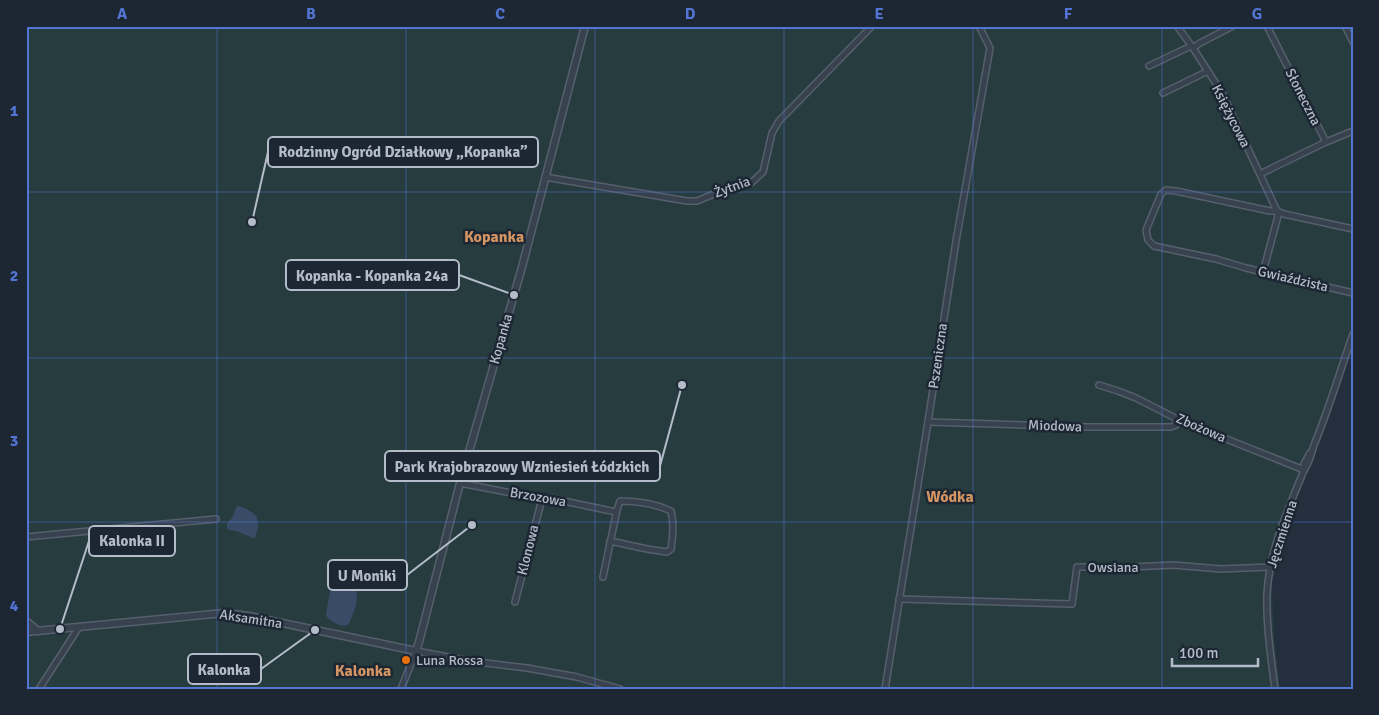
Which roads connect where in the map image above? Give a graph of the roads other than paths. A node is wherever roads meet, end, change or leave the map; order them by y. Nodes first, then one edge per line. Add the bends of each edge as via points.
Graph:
1 (586, 26) edge
2 (872, 26) edge
3 (979, 26) edge
4 (1176, 26) edge
5 (1233, 26) edge
6 (1267, 26) edge
7 (1345, 26) edge
8 (1353, 42) edge
9 (1192, 47) junction
10 (1149, 66) dead end
11 (1208, 71) junction
12 (1163, 93) dead end
13 (1353, 130) edge
14 (1326, 142) junction
15 (1260, 174) junction
16 (545, 177) junction
17 (1277, 211) junction
18 (1353, 229) edge
19 (1263, 272) junction
20 (1353, 293) edge
21 (1353, 334) edge
22 (1098, 386) dead end
23 (1179, 420) junction
24 (928, 422) junction
25 (1304, 470) junction
26 (460, 484) junction
27 (542, 498) junction
28 (616, 512) junction
29 (216, 519) dead end
30 (26, 537) edge
31 (610, 540) junction
32 (1270, 567) junction
33 (603, 577) dead end
34 (899, 600) junction
35 (515, 602) dead end
36 (26, 621) edge
37 (79, 627) junction
38 (38, 631) junction
39 (26, 632) edge
40 (416, 651) junction
41 (39, 689) edge
42 (401, 689) edge
43 (620, 689) edge
44 (885, 689) edge
45 (1275, 689) edge

1 - 16 street, Kopanka
2 - 16 street, Żytnia via 779,121 772,133 763,172 751,183 697,201 687,201
3 - 24 street, Pszeniczna via 990,48
4 - 9 street, Księżycowa
5 - 9 street
6 - 14 street, Słoneczna
7 - 8 street
9 - 10 street
9 - 11 street, Księżycowa
11 - 12 street
11 - 15 street, Księżycowa via 1222,93
13 - 14 street, Słoneczna
14 - 15 street
15 - 17 street, Księżycowa
16 - 26 street, Kopanka
17 - 18 street
17 - 19 street
17 - 19 street, Gwiaździsta via 1166,190 1161,194 1146,230 1148,240 1154,246
19 - 20 street, Gwiaździsta
21 - 25 street, Jęczmienna
22 - 23 street, Zbożowa via 1136,398
23 - 24 street, Miodowa via 1171,427
23 - 25 street, Zbożowa
24 - 34 street, Pszeniczna
25 - 32 street, Jęczmienna
26 - 27 street, Brzozowa
26 - 40 street, Kopanka
27 - 28 street, Brzozowa
27 - 35 street, Klonowa
28 - 31 street
28 - 31 street via 620,501 665,508 671,511 673,540 667,552
29 - 30 street
31 - 33 street
32 - 34 street, Owsiana via 1077,567 1072,604
32 - 45 street, Jęczmienna via 1267,615
34 - 44 street, Pszeniczna
36 - 38 street
37 - 38 street, Aksamitna
37 - 40 street, Aksamitna via 224,613
37 - 41 street
38 - 39 street, Aksamitna
40 - 42 street
40 - 43 street, Aksamitna via 577,677

